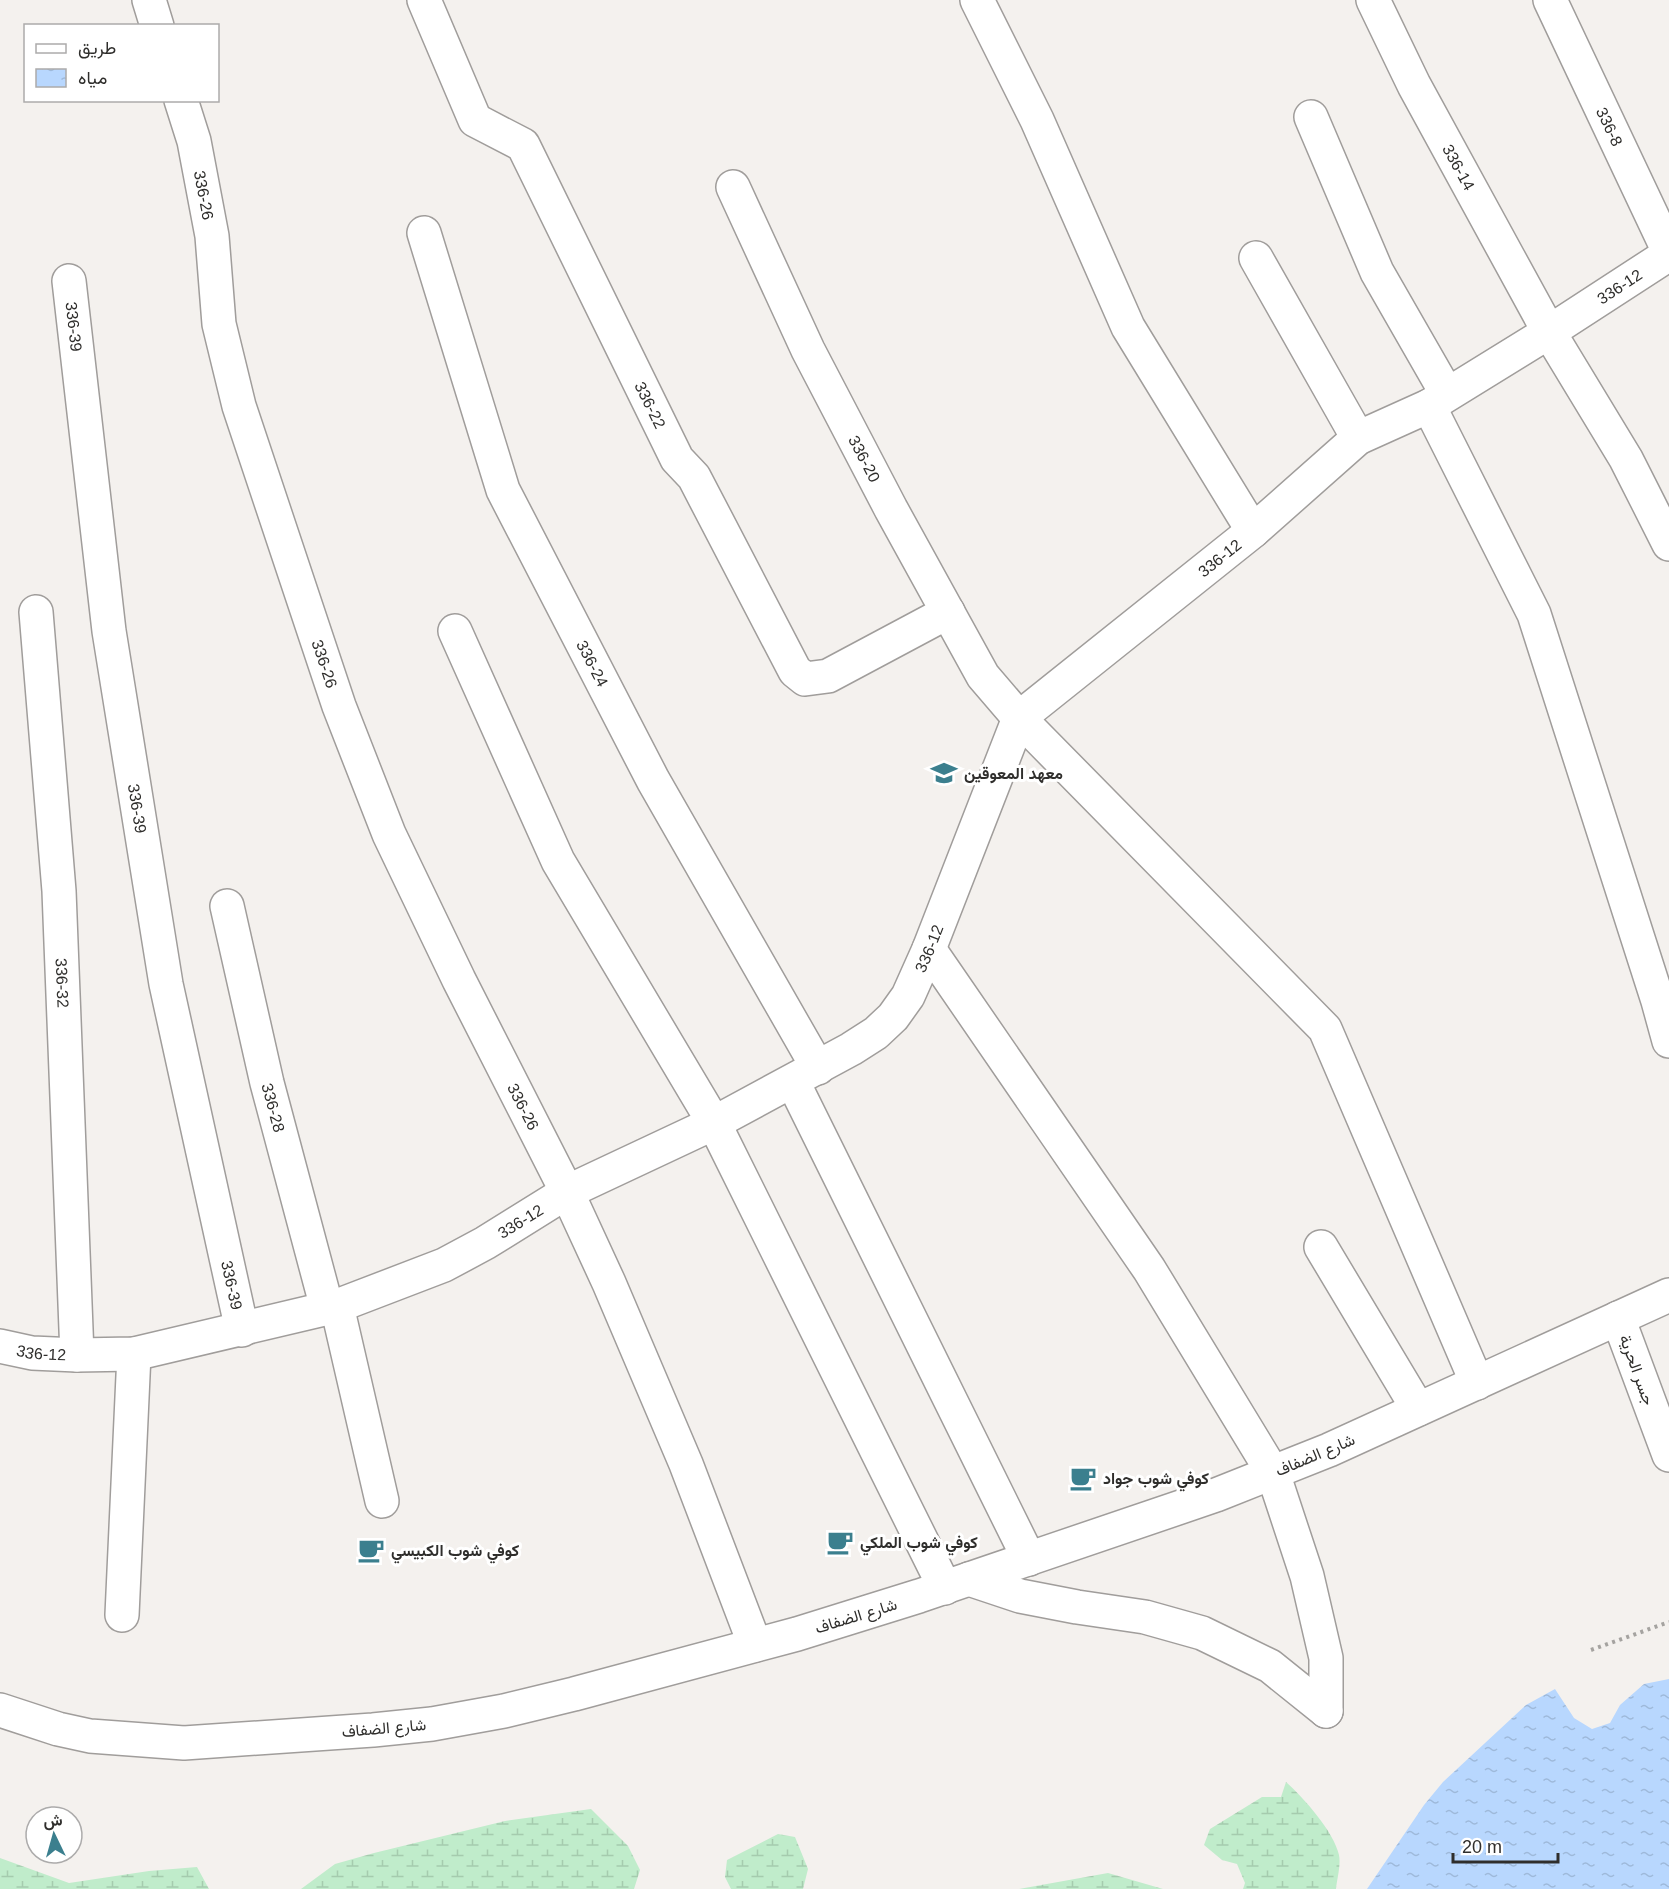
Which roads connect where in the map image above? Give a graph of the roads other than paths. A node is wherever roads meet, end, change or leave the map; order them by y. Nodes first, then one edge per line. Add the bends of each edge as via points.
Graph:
1 (149, 0) edge
2 (424, 0) edge
3 (977, 0) edge
4 (1373, 0) edge
5 (1550, 0) edge
6 (156, 24) edge
7 (182, 102) edge
8 (1311, 117) dead end
9 (733, 186) dead end
10 (424, 233) dead end
11 (1669, 253) edge
12 (1256, 258) dead end
13 (69, 281) dead end
14 (1549, 332) junction
15 (1438, 400) junction
16 (1358, 438) junction
17 (1253, 531) junction
18 (1669, 544) edge
19 (36, 612) dead end
20 (948, 612) junction
21 (455, 632) dead end
22 (1019, 718) junction
23 (227, 906) dead end
24 (930, 949) junction
25 (1669, 1041) edge
26 (806, 1075) junction
27 (714, 1123) junction
28 (567, 1192) junction
29 (1321, 1247) dead end
30 (1669, 1295) edge
31 (332, 1307) junction
32 (1618, 1318) junction
33 (242, 1330) junction
34 (0, 1346) edge
35 (134, 1354) junction
36 (77, 1355) junction
37 (1477, 1383) junction
38 (1418, 1409) junction
39 (1669, 1455) edge
40 (1273, 1473) junction
41 (382, 1501) dead end
42 (1029, 1559) junction
43 (957, 1583) junction
44 (122, 1615) dead end
45 (755, 1645) junction
46 (0, 1710) edge

1 - 6 street
2 - 20 street, 336-22 via 475,120 523,145 677,459 694,477 795,671 805,679 828,676
3 - 17 street via 1037,120 1128,327
4 - 14 street, 336-14 via 1414,85
5 - 11 street, 336-8
7 - 28 street, 336-26 via 194,141 210,225 219,324 239,406 339,706 389,834
8 - 15 street via 1377,272
9 - 20 street, 336-20 via 808,350
10 - 26 street, 336-24 via 503,490
11 - 14 street, 336-12
12 - 16 street
13 - 33 street, 336-39 via 109,631 164,973
14 - 15 street, 336-12
14 - 18 street, 336-14 via 1626,459
15 - 16 street, 336-12
15 - 25 street via 1534,614
16 - 17 street, 336-12
17 - 22 street, 336-12
19 - 36 street, 336-32 via 59,891
20 - 22 street, 336-20 via 983,676
21 - 27 street via 558,861
22 - 24 street, 336-12
22 - 37 street, 336-20 via 1325,1029
23 - 31 street, 336-28 via 267,1083
24 - 26 street, 336-12 via 908,996 893,1017 876,1033
24 - 40 street via 1149,1269
26 - 27 street, 336-12
26 - 42 street, 336-24
27 - 28 street, 336-12
27 - 43 street
28 - 31 street, 336-12 via 444,1265
28 - 45 street, 336-26 via 686,1464
29 - 38 street
30 - 32 street, شارع الضفاف
31 - 33 street, 336-12
31 - 41 street, 336-28
32 - 37 street, شارع الضفاف
32 - 39 street, جسر الحرية
33 - 35 street, 336-12
34 - 36 street, 336-12 via 32,1353
35 - 36 street, 336-12
35 - 44 street
37 - 38 street, شارع الضفاف
38 - 40 street, شارع الضفاف
40 - 42 street, شارع الضفاف
40 - 43 street via 1307,1576 1326,1658 1326,1711 1270,1666 1202,1633 1145,1617
42 - 43 street, شارع الضفاف
43 - 45 street, شارع الضفاف
45 - 46 street, شارع الضفاف via 504,1711 373,1730 184,1743 80,1734

